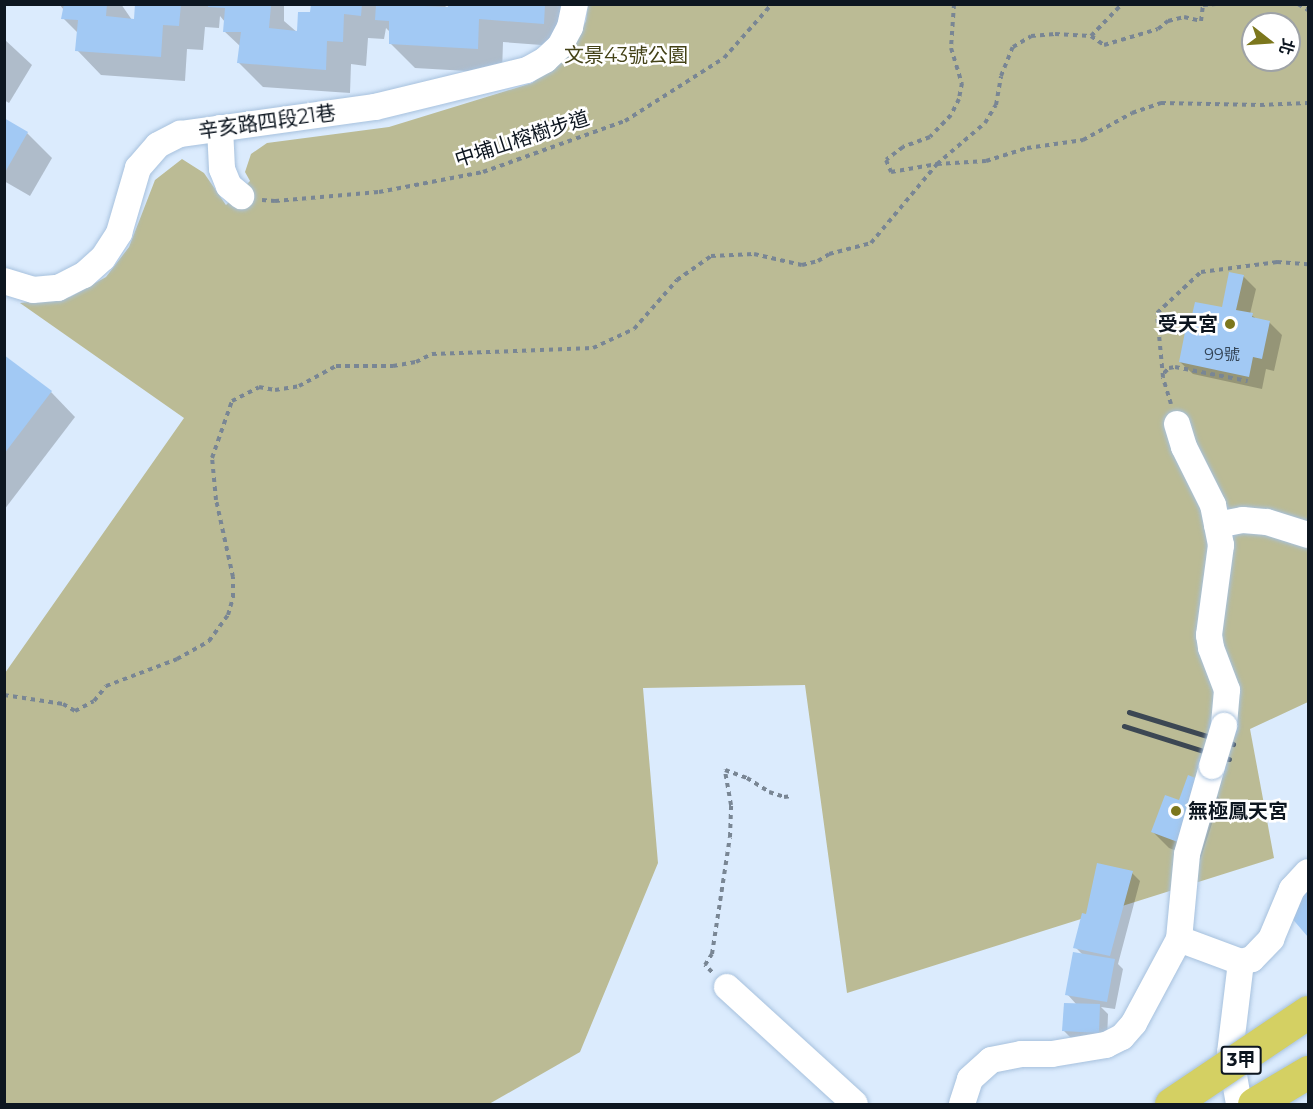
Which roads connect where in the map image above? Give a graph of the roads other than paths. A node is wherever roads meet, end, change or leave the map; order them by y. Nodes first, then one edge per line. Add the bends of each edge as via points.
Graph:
1 (575, 4) edge
2 (220, 128) junction
3 (241, 196) road end
4 (4, 281) edge
5 (1177, 424) dead end
6 (1217, 525) junction
7 (1308, 535) edge
8 (1308, 872) edge
9 (1179, 939) junction
10 (1241, 962) junction
11 (727, 987) road end
12 (1308, 1012) edge
13 (1308, 1072) edge
14 (855, 1104) edge
15 (962, 1104) edge
16 (1171, 1104) edge
17 (1239, 1104) edge
18 (1254, 1104) edge

1 - 2 street, 辛亥路四段21巷 via 570,27 560,46 527,70 375,107
2 - 3 street via 222,169 229,186
2 - 4 street, 辛亥路四段21巷 via 180,134 158,145 138,168 119,233 103,258 84,275 58,288 33,290
5 - 6 street via 1213,505
6 - 7 street via 1243,520 1267,522
6 - 9 street, bridge via 1221,562 1209,635 1227,690 1224,726 1187,854
8 - 10 street via 1292,889 1263,950
9 - 10 street
9 - 15 street via 1134,1023 1122,1037 1106,1045 991,1060 970,1080
10 - 17 street via 1230,1053
11 - 14 street
12 - 16 highway, 3甲, bridge
13 - 18 highway, 3甲

